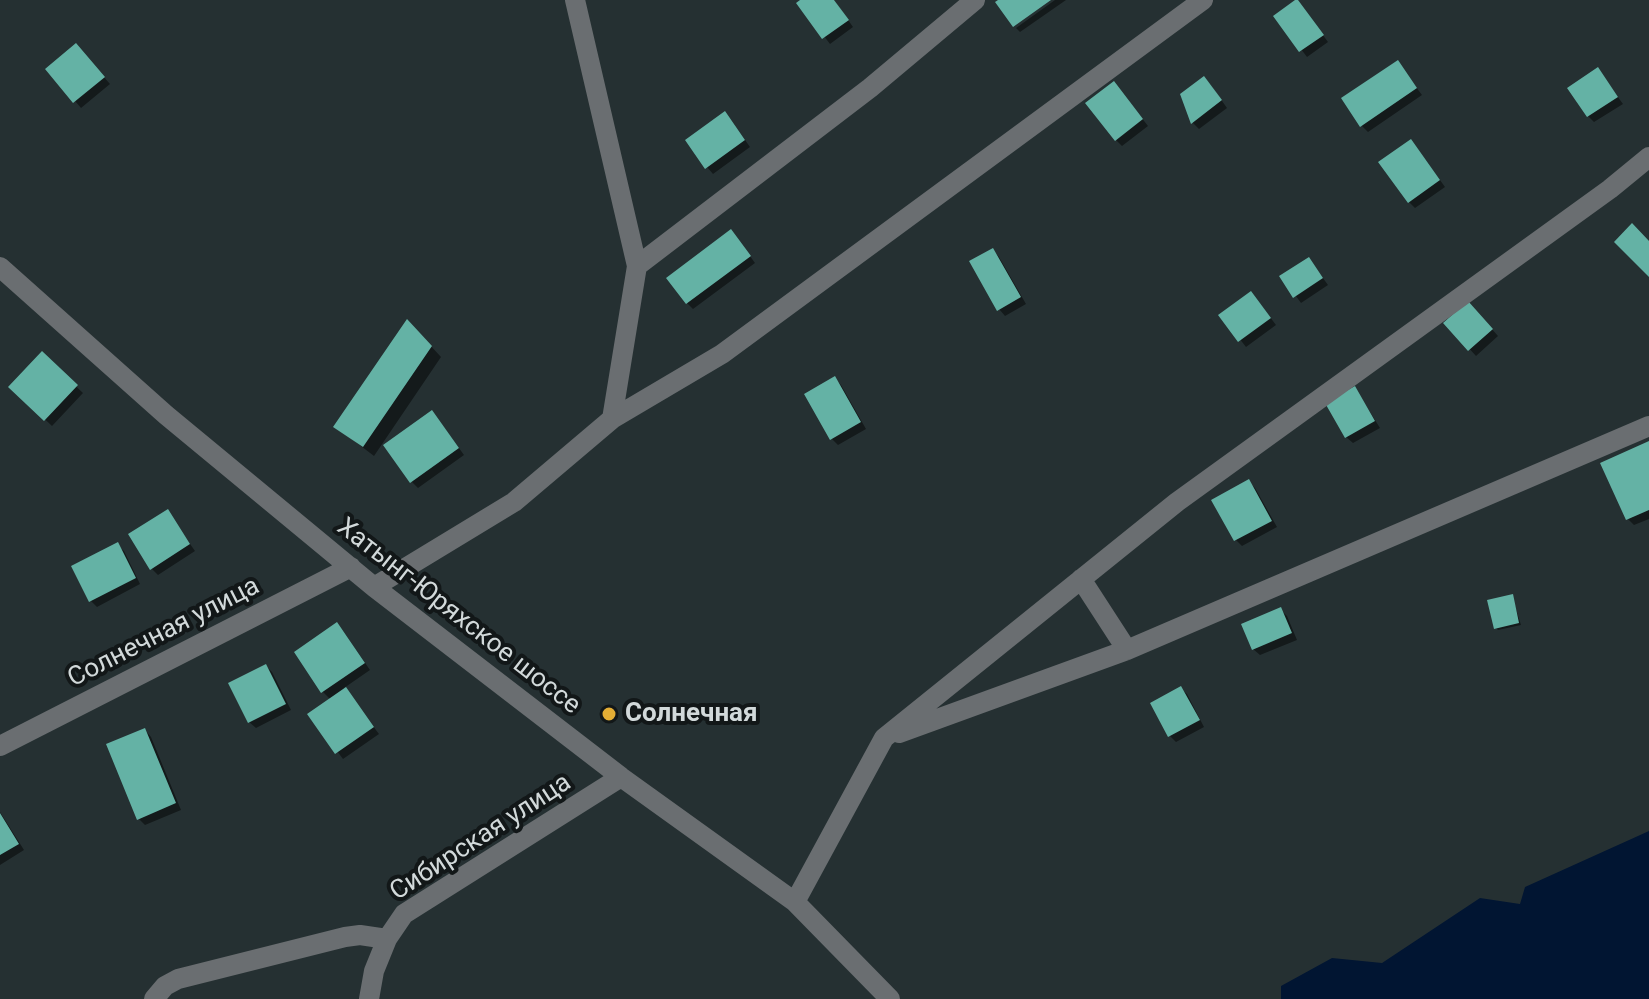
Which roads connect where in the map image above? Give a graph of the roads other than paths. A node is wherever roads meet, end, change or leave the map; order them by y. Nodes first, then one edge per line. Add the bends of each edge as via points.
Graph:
1 (575, 0) edge
2 (975, 0) edge
3 (1203, 0) edge
4 (1649, 157) edge
5 (637, 266) junction
6 (4, 279) edge
7 (612, 419) junction
8 (1649, 426) edge
9 (351, 567) junction
10 (1081, 579) junction
11 (374, 587) junction
12 (1127, 650) junction
13 (884, 738) junction
14 (0, 746) edge
15 (621, 777) junction
16 (795, 902) junction
17 (387, 939) junction
18 (154, 999) edge
19 (369, 999) edge
20 (890, 999) edge

1 - 5 street
2 - 5 street
3 - 7 street via 722,354
4 - 10 street via 1177,502
5 - 7 street
6 - 9 street, Хатынг-Юряхское шоссе
7 - 11 street via 514,502
8 - 12 street
9 - 11 street, Хатынг-Юряхское шоссе
9 - 14 street, Солнечная улица
10 - 12 street
10 - 13 street
11 - 15 street, Хатынг-Юряхское шоссе
12 - 13 street
13 - 16 street
15 - 16 street, Хатынг-Юряхское шоссе
15 - 17 street, Сибирская улица via 404,914
16 - 20 street, Хатынг-Юряхское шоссе
17 - 18 street via 345,937 178,979
17 - 19 street, Сибирская улица

